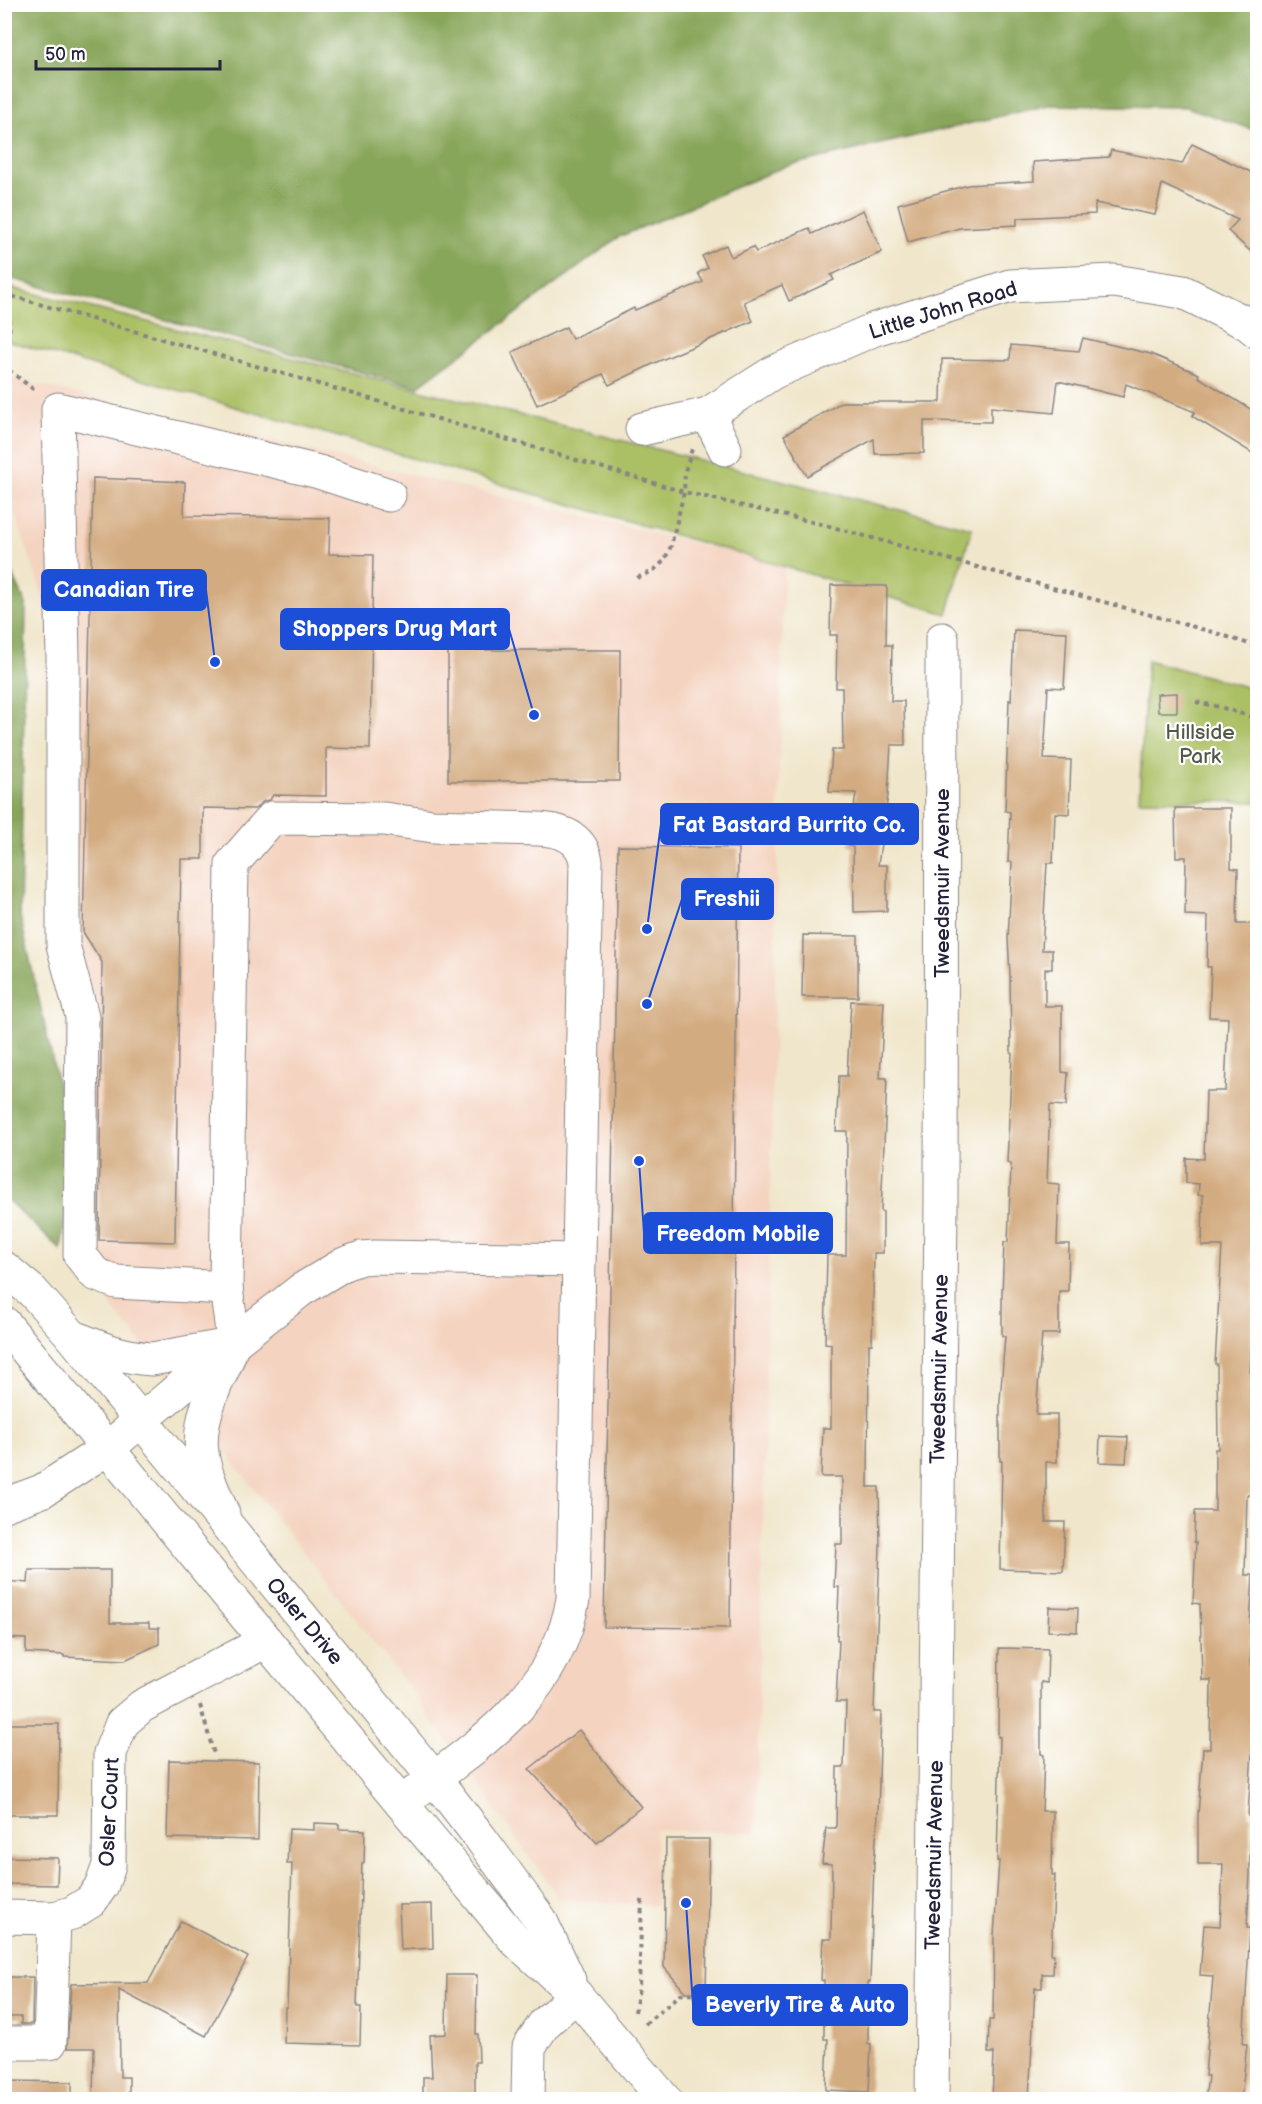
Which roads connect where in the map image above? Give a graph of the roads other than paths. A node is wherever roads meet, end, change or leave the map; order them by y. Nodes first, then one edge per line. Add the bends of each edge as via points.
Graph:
1 (1257, 332) edge
2 (706, 415) junction
3 (642, 429) dead end
4 (725, 449) dead end
5 (389, 495) dead end
6 (942, 639) dead end
7 (579, 1260) junction
8 (4, 1268) edge
9 (226, 1288) junction
10 (4, 1323) edge
11 (72, 1336) junction
12 (232, 1344) junction
13 (141, 1420) junction
14 (108, 1448) junction
15 (4, 1505) edge
16 (229, 1529) junction
17 (266, 1641) junction
18 (434, 1778) junction
19 (401, 1803) junction
20 (4, 1917) edge
21 (54, 1918) junction
22 (576, 1995) junction
23 (4, 2043) edge
24 (528, 2100) edge
25 (666, 2100) edge
26 (932, 2100) edge

1 - 2 street, Little John Road via 1183,292 1114,281 1010,286 875,329 774,372
2 - 3 street, Little John Road
2 - 4 street
5 - 9 street via 319,472 58,409 63,945 82,1016 80,1255 95,1274 116,1282
6 - 26 street, Tweedsmuir Avenue
7 - 9 street via 584,850 568,835 553,830 433,826 384,819 272,818 232,864
7 - 12 street via 361,1258 301,1290
7 - 18 street via 570,1617 553,1660 530,1694 492,1732
8 - 11 street, Osler Drive via 33,1292
9 - 12 street
10 - 14 street, Osler Drive
11 - 12 street via 128,1358 152,1359
11 - 13 street, Osler Drive
12 - 13 street
12 - 16 street via 211,1396 200,1443 205,1473
13 - 14 street
13 - 16 street, Osler Drive
14 - 15 street via 42,1491
14 - 17 street, Osler Drive
16 - 18 street, Osler Drive
17 - 19 street, Osler Drive
17 - 21 street, Osler Court via 142,1706 122,1723 110,1753 109,1865 92,1901
18 - 19 street
18 - 22 street, Osler Drive via 540,1919
19 - 22 street, Osler Drive via 515,1940
20 - 21 street, Osler Court
21 - 23 street via 50,2043
22 - 24 street via 544,2024 530,2047
22 - 25 street, Osler Drive

